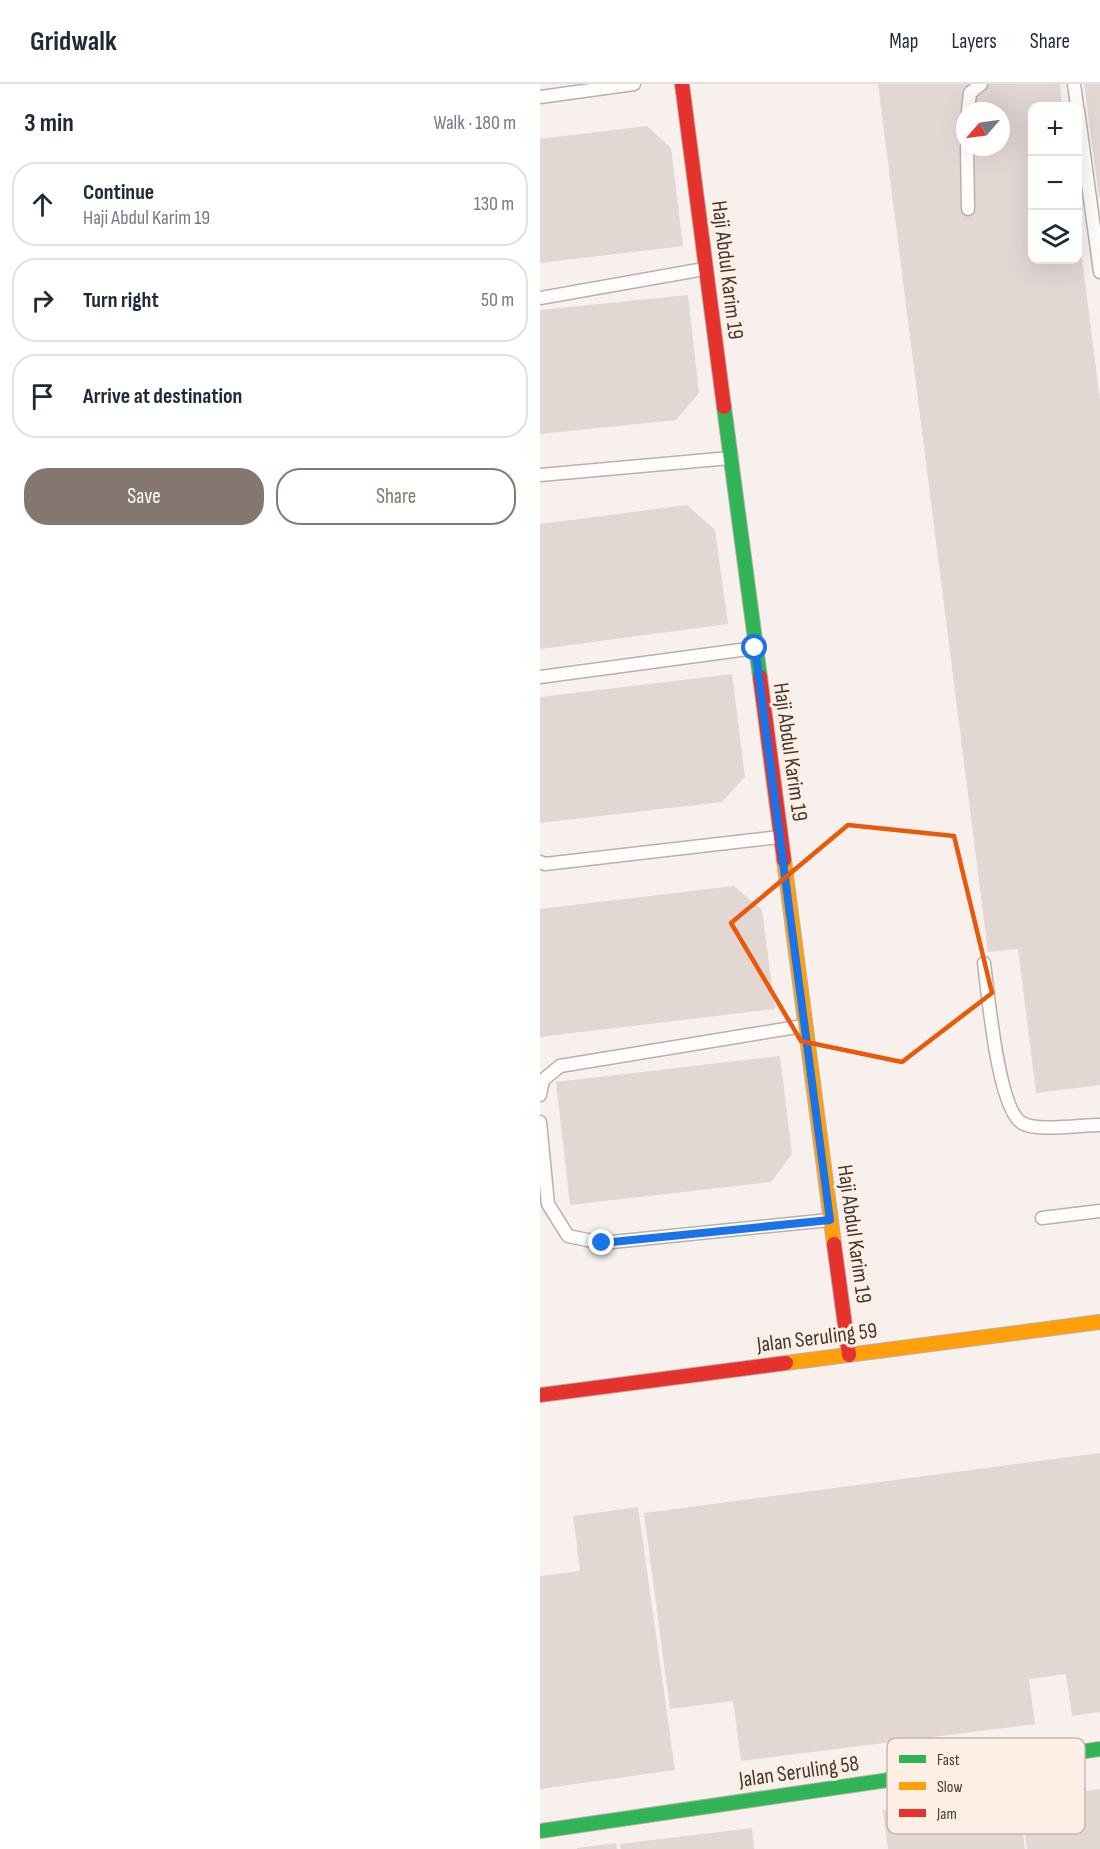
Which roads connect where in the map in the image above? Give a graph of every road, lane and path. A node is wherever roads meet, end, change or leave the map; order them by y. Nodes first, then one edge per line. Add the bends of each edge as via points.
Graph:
1 (634, 84) edge
2 (682, 84) edge
3 (981, 84) edge
4 (1074, 84) edge
5 (540, 97) edge
6 (969, 102) edge
7 (1076, 102) edge
8 (1082, 144) edge
9 (968, 156) edge
10 (968, 209) dead end
11 (706, 268) junction
12 (1100, 272) edge
13 (540, 298) edge
14 (731, 458) junction
15 (540, 475) edge
16 (755, 648) junction
17 (540, 677) edge
18 (780, 837) junction
19 (540, 862) edge
20 (984, 963) dead end
21 (805, 1025) junction
22 (540, 1095) edge
23 (540, 1122) edge
24 (1100, 1125) edge
25 (1100, 1211) edge
26 (1042, 1218) dead end
27 (830, 1220) junction
28 (1100, 1322) edge
29 (849, 1355) junction
30 (540, 1395) edge
31 (1100, 1749) edge
32 (1085, 1751) edge
33 (887, 1780) edge
34 (540, 1831) edge

1 - 5 lane
2 - 11 street, Haji Abdul Karim 19
3 - 6 lane via 970,93
4 - 7 lane
8 - 12 lane
9 - 10 lane
11 - 13 lane
11 - 14 street, Haji Abdul Karim 19
14 - 15 lane
14 - 16 street, Haji Abdul Karim 19
16 - 17 lane
16 - 18 street, Haji Abdul Karim 19
18 - 19 lane
18 - 21 street, Haji Abdul Karim 19
20 - 24 lane via 1004,1092 1011,1114 1031,1127
21 - 22 lane via 560,1066 543,1080
21 - 27 street, Haji Abdul Karim 19
23 - 27 lane via 548,1204 568,1236 602,1243
25 - 26 lane
27 - 29 street, Haji Abdul Karim 19
28 - 29 street, Jalan Seruling 59
29 - 30 street, Jalan Seruling 59
31 - 32 street, Jalan Seruling 58
33 - 34 street, Jalan Seruling 58

